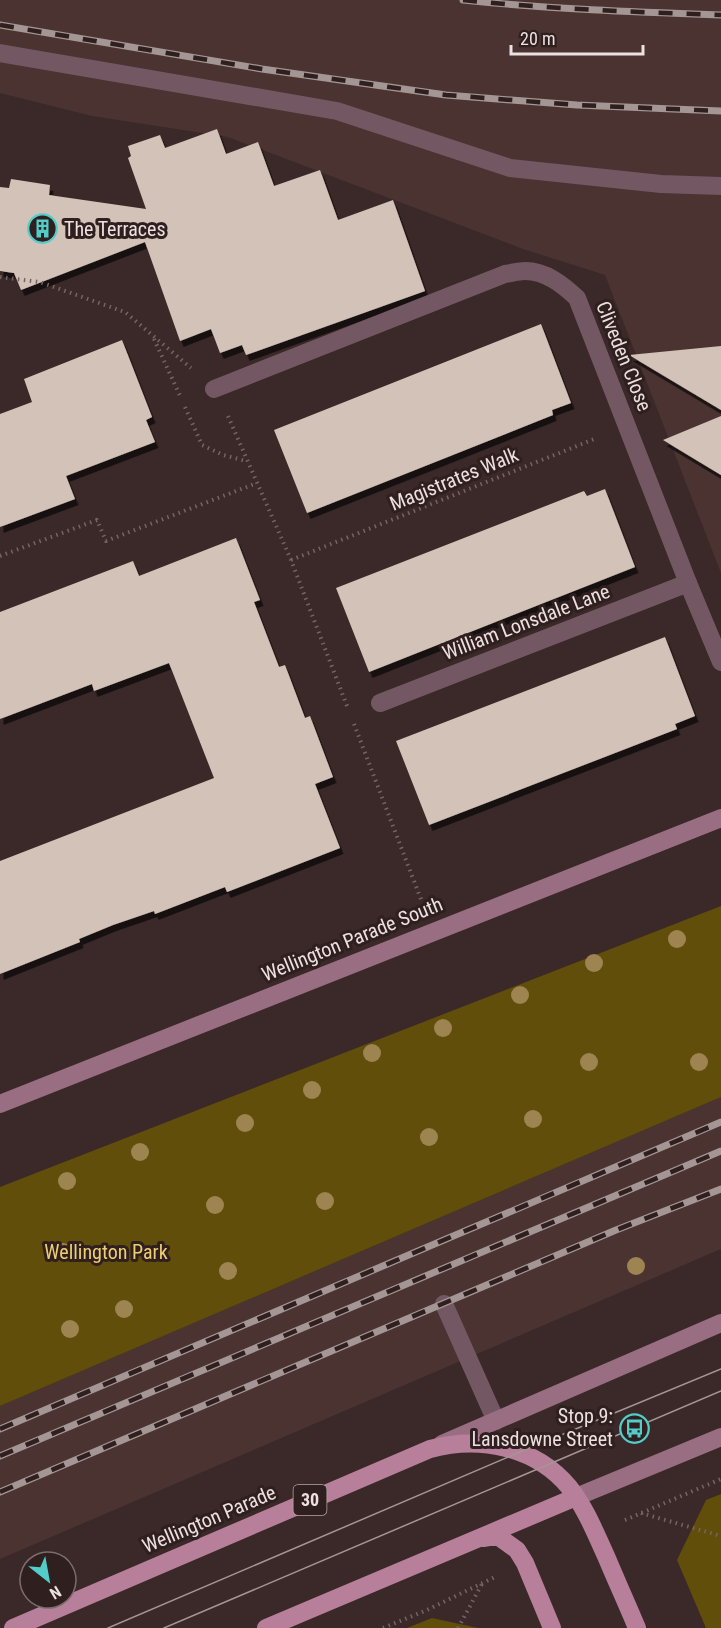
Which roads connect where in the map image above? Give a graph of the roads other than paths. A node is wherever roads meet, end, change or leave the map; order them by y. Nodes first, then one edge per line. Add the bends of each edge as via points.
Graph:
1 (0, 53) edge
2 (721, 186) edge
3 (214, 389) road end
4 (688, 583) junction
5 (721, 662) edge
6 (380, 703) dead end
7 (721, 818) edge
8 (0, 1104) edge
9 (444, 1304) dead end
10 (721, 1323) edge
11 (496, 1421) junction
12 (721, 1437) edge
13 (430, 1449) junction
14 (576, 1497) junction
15 (478, 1539) junction
16 (13, 1628) edge
17 (266, 1628) edge
18 (552, 1628) edge
19 (637, 1628) edge

1 - 2 street via 337,111 510,168 661,184
3 - 4 street, Cliveden Close via 505,274 526,271 546,275 577,298
4 - 5 street, Cliveden Close
4 - 6 street, William Lonsdale Lane
7 - 8 street, Wellington Parade South
9 - 11 street
10 - 11 street, Wellington Parade / 30
11 - 13 street, Wellington Parade / 30
12 - 14 street
13 - 14 main road via 471,1443 520,1452 552,1471
13 - 16 main road, Wellington Parade / 30
14 - 15 main road
14 - 19 main road
15 - 17 main road
15 - 18 main road via 499,1537 517,1550

